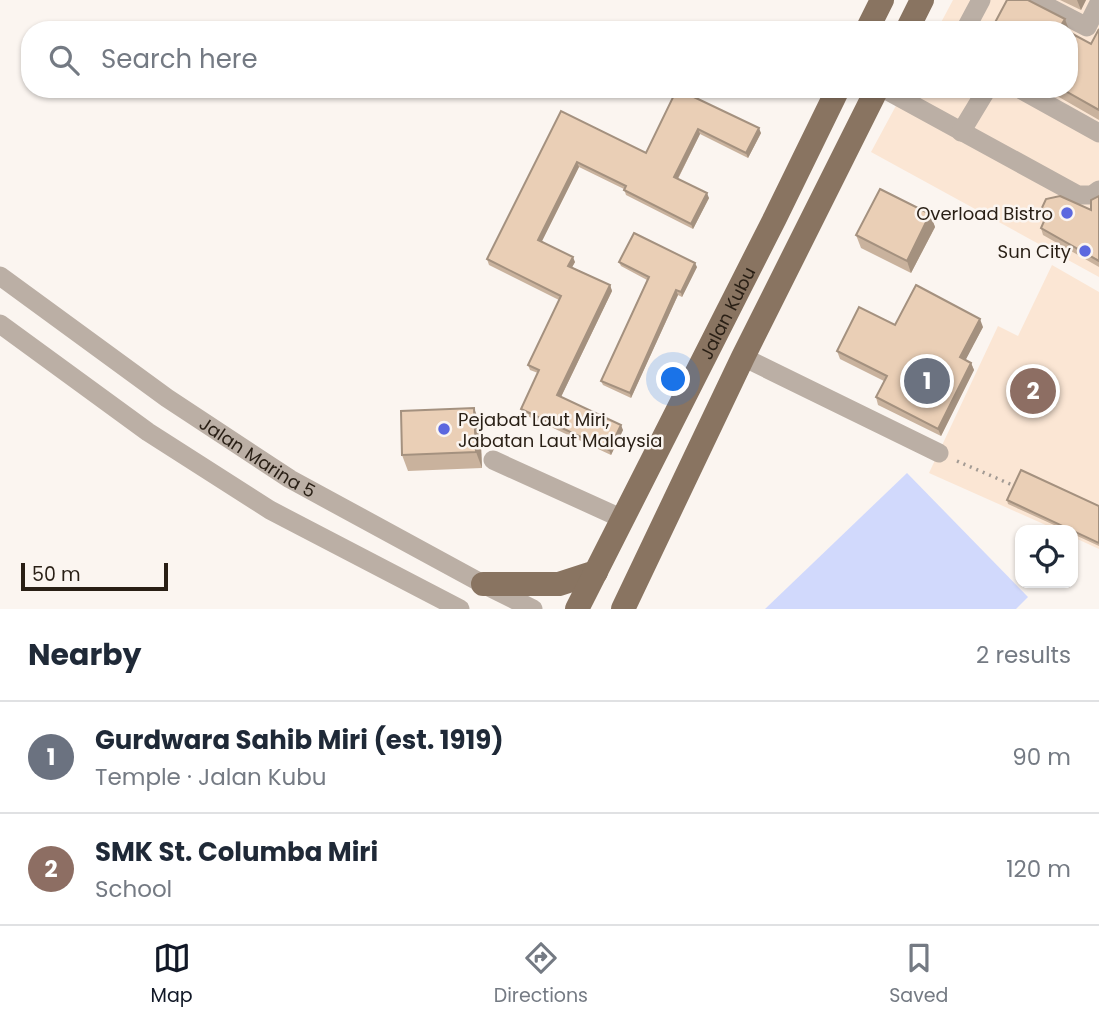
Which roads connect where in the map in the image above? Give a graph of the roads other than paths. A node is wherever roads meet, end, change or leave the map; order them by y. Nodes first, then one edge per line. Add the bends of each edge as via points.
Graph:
1 (882, 0) edge
2 (922, 0) edge
3 (981, 0) edge
4 (1035, 0) edge
5 (1099, 3) edge
6 (872, 21) edge
7 (914, 21) edge
8 (970, 21) edge
9 (1076, 21) edge
10 (1093, 30) edge
11 (834, 98) edge
12 (872, 98) edge
13 (900, 98) edge
14 (982, 98) edge
15 (1036, 98) edge
16 (961, 132) junction
17 (1099, 133) edge
18 (1099, 190) edge
19 (0, 276) edge
20 (0, 324) edge
21 (743, 357) junction
22 (939, 453) road end
23 (493, 460) dead end
24 (623, 519) junction
25 (596, 572) junction
26 (483, 584) junction
27 (460, 609) edge
28 (533, 609) edge
29 (577, 609) edge
30 (623, 609) edge

1 - 6 main road
2 - 7 main road
3 - 8 street
4 - 9 street
5 - 10 street
11 - 24 main road, Jalan Kubu
12 - 21 main road, Jalan Kubu
13 - 16 street
14 - 16 street
15 - 17 street
16 - 18 street via 1078,195
19 - 26 street, Jalan Marina 5 via 167,398 290,480
20 - 27 street via 148,432 270,510
21 - 22 street
21 - 30 main road, Jalan Kubu
23 - 24 street
24 - 25 main road, Jalan Kubu
25 - 26 main road via 559,584
25 - 29 main road, Jalan Kubu
26 - 28 street, Jalan Marina 5

